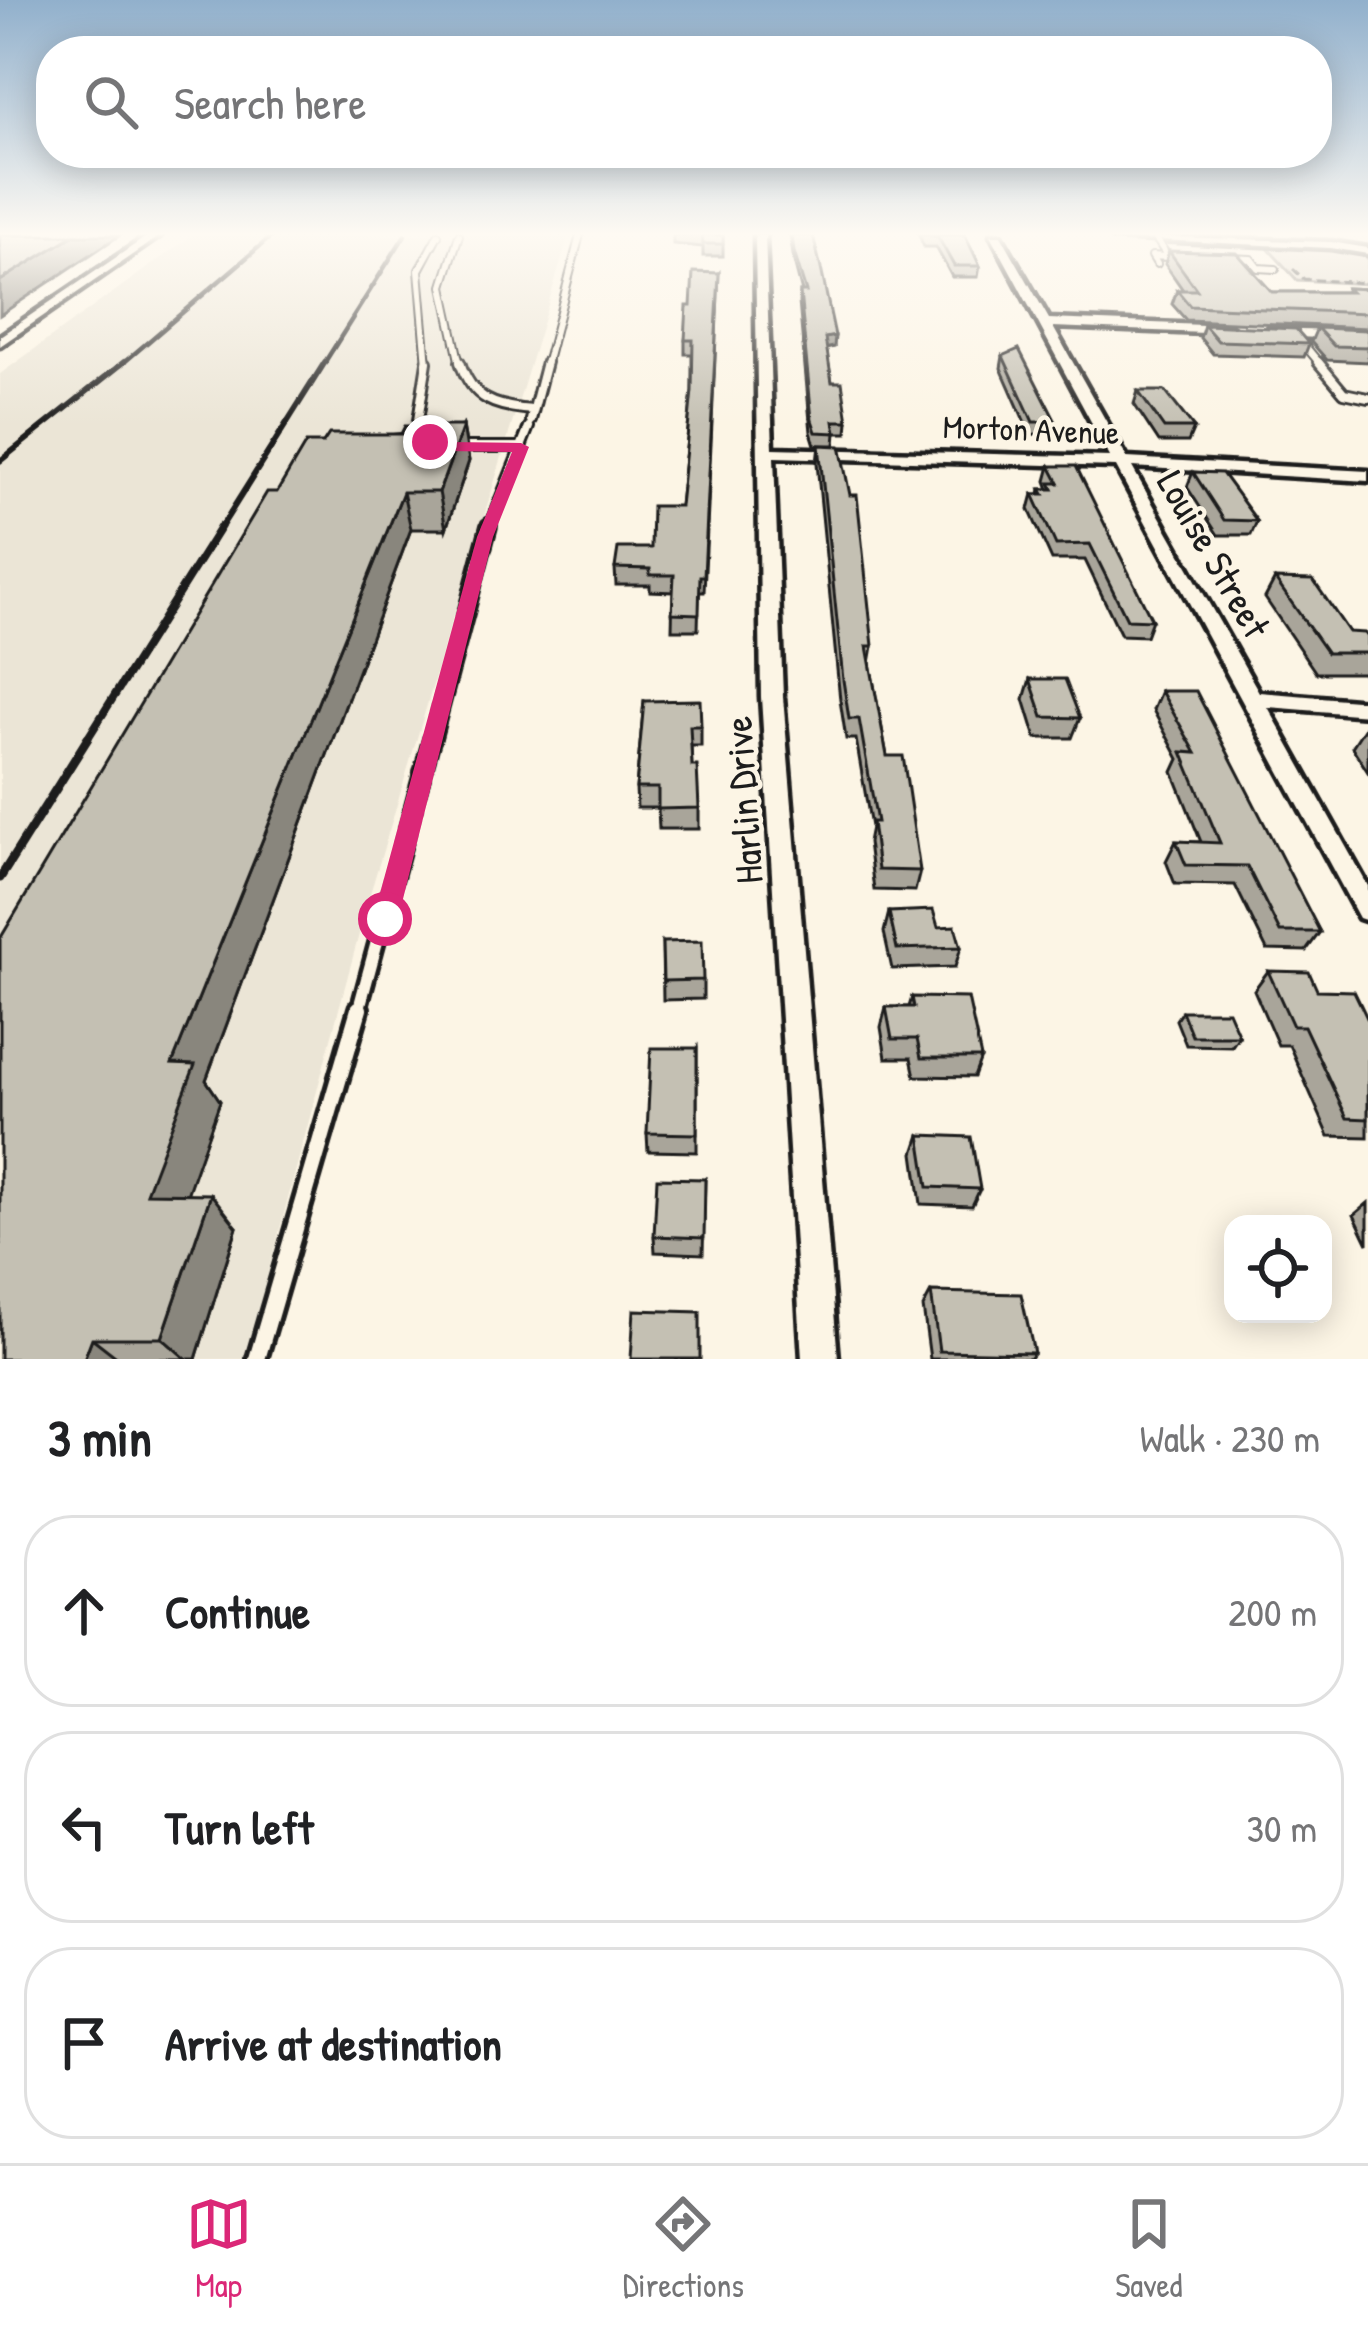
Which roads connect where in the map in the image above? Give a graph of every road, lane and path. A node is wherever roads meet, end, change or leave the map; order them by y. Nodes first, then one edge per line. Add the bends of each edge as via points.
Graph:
1 (64, 298) edge
2 (422, 298) edge
3 (445, 298) edge
4 (563, 298) edge
5 (761, 298) edge
6 (1032, 298) edge
7 (1046, 323) junction
8 (1294, 332) junction
9 (1368, 336) edge
10 (0, 343) edge
11 (1368, 398) edge
12 (531, 419) junction
13 (430, 442) edge
14 (447, 447) edge
15 (521, 447) junction
16 (765, 452) junction
17 (1120, 462) junction
18 (1368, 476) edge
19 (1255, 699) junction
20 (1368, 708) edge
21 (1368, 910) edge
22 (257, 1359) edge
23 (820, 1359) edge

1 - 10 street
2 - 13 lane via 428,356 416,428
3 - 12 lane via 468,387 480,400
4 - 12 lane
5 - 16 street, Harlin Drive
6 - 7 street, Louise Street
7 - 8 street
7 - 17 street, Louise Street
8 - 9 street
8 - 11 lane via 1344,393
12 - 15 lane
14 - 15 lane
15 - 22 lane via 485,537
16 - 17 street, Morton Avenue
16 - 23 street, Harlin Drive via 772,697
17 - 18 street, Morton Avenue
17 - 19 street, Louise Street
19 - 20 street
19 - 21 street, Louise Street

